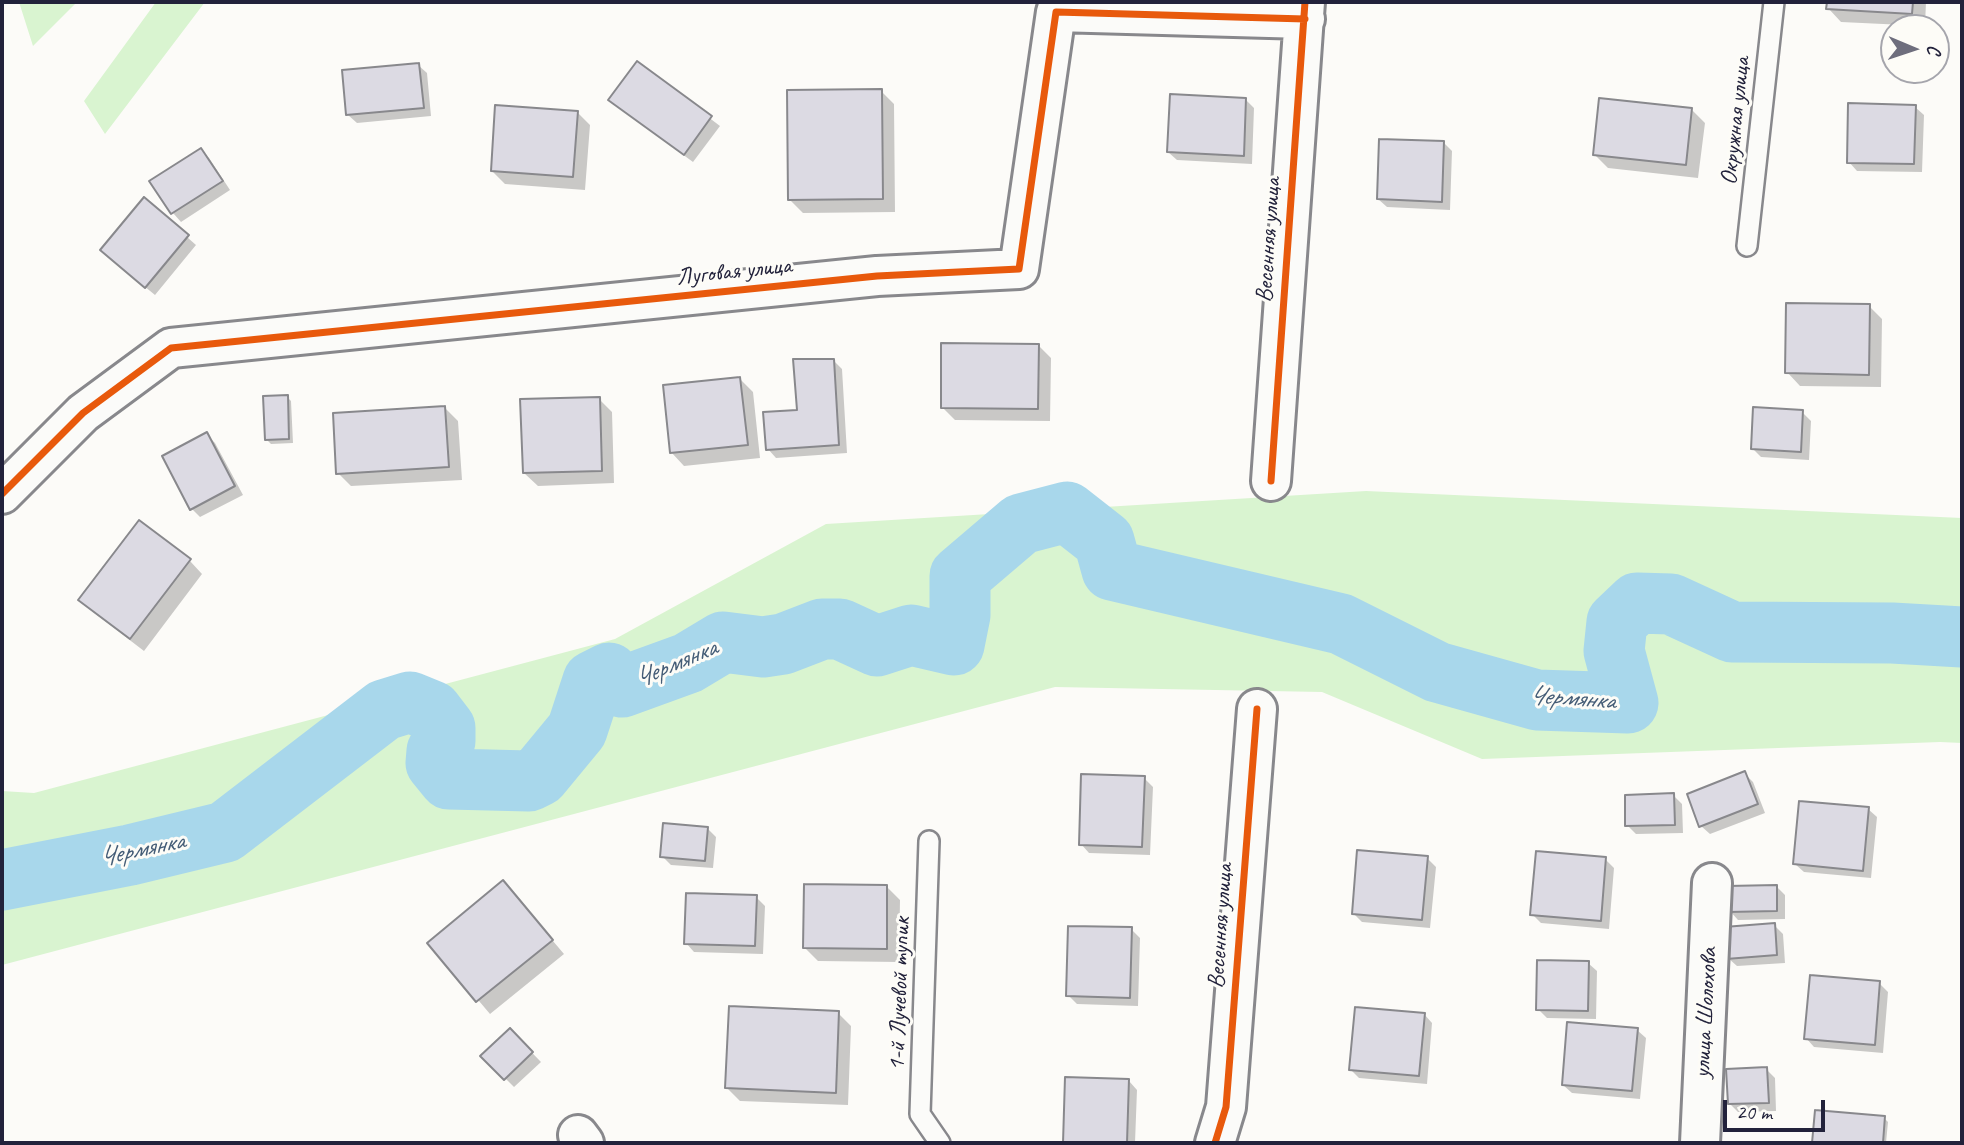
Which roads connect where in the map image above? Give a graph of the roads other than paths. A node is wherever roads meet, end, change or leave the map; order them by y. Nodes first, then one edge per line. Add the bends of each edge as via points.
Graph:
1 (1774, 2) edge
2 (1305, 10) edge
3 (1747, 246) dead end
4 (1270, 481) dead end
5 (2, 494) edge
6 (1257, 709) dead end
7 (929, 841) dead end
8 (1712, 883) dead end
9 (940, 1143) edge
10 (1215, 1143) edge
11 (1700, 1143) edge

1 - 3 lane, Окружная улица
2 - 4 street, Весенняя улица
2 - 5 street, Луговая улица via 1056,12 1019,269 877,276 171,348 83,413
6 - 10 street, Весенняя улица via 1226,1107
7 - 9 lane, 1-й Лучевой тупик via 920,1114
8 - 11 street, улица Шолохова

